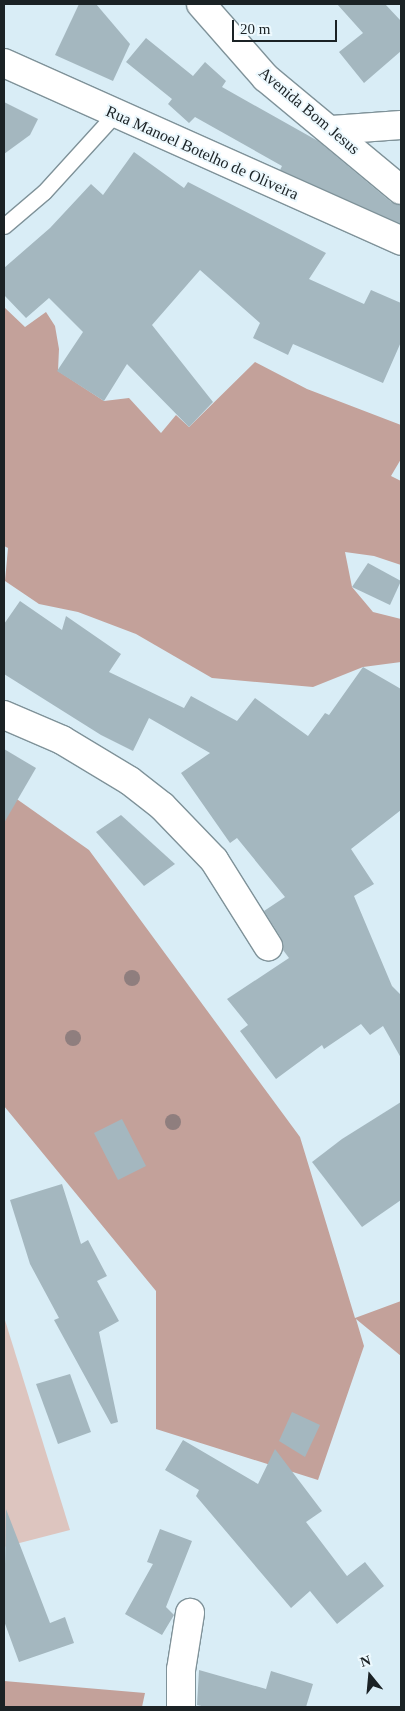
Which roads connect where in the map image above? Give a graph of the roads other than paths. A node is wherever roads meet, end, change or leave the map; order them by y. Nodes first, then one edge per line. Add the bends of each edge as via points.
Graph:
1 (202, 4) edge
2 (4, 64) edge
3 (115, 114) junction
4 (401, 125) edge
5 (332, 130) junction
6 (401, 190) edge
7 (4, 226) edge
8 (401, 241) edge
9 (4, 715) edge
10 (268, 946) dead end
11 (190, 1613) dead end
12 (181, 1707) edge

1 - 5 street, Avenida Bom Jesus via 266,78
2 - 3 street, Rua Manoel Botelho de Oliveira
3 - 7 lane via 44,192
3 - 8 street, Rua Manoel Botelho de Oliveira
4 - 5 street
5 - 6 street, Avenida Bom Jesus
9 - 10 street via 62,740 130,781 162,806 218,865
11 - 12 street via 181,1670

